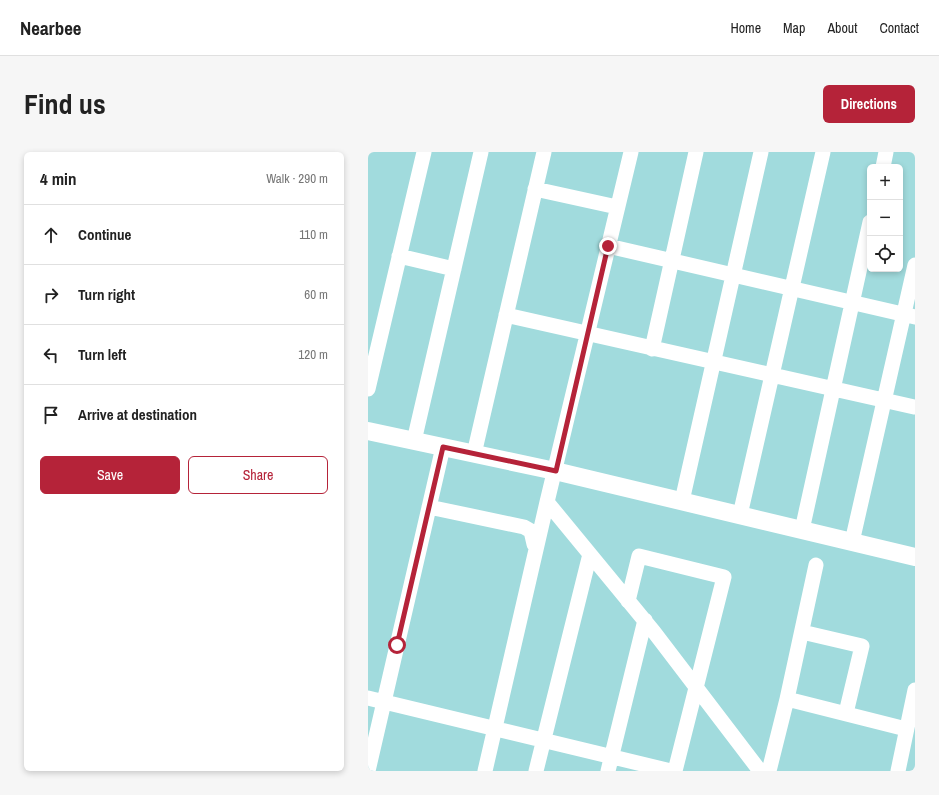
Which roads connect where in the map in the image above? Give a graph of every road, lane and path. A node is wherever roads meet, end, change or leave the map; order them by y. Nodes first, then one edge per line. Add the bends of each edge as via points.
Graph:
1 (424, 152) edge
2 (481, 152) edge
3 (544, 152) edge
4 (630, 152) edge
5 (696, 152) edge
6 (761, 152) edge
7 (823, 152) edge
8 (886, 152) edge
9 (884, 164) edge
10 (535, 189) junction
11 (618, 207) junction
12 (867, 235) edge
13 (608, 246) junction
14 (399, 256) junction
15 (672, 260) junction
16 (915, 265) edge
17 (454, 269) junction
18 (733, 275) junction
19 (792, 288) junction
20 (851, 302) junction
21 (506, 315) junction
22 (909, 316) edge
23 (587, 334) junction
24 (652, 349) junction
25 (713, 362) junction
26 (772, 376) junction
27 (368, 389) edge
28 (833, 389) junction
29 (884, 400) junction
30 (914, 407) edge
31 (368, 431) edge
32 (414, 441) junction
33 (443, 447) junction
34 (474, 454) junction
35 (555, 475) junction
36 (548, 499) junction
37 (682, 501) junction
38 (429, 507) junction
39 (740, 515) junction
40 (802, 530) junction
41 (852, 542) junction
42 (537, 545) junction
43 (590, 554) junction
44 (915, 557) edge
45 (816, 565) dead end
46 (628, 601) junction
47 (644, 620) junction
48 (802, 632) junction
49 (696, 688) junction
50 (915, 690) edge
51 (368, 698) edge
52 (787, 699) junction
53 (384, 702) junction
54 (846, 713) junction
55 (495, 728) junction
56 (906, 729) junction
57 (544, 740) junction
58 (609, 764) edge
59 (368, 771) edge
60 (485, 771) edge
61 (536, 771) edge
62 (671, 771) edge
63 (675, 771) edge
64 (760, 771) edge
65 (769, 771) edge
66 (898, 771) edge

1 - 14 street
2 - 17 street
3 - 10 street
4 - 11 street
5 - 15 street
6 - 18 street
7 - 19 street
8 - 9 street
10 - 11 street
10 - 21 street
11 - 13 street
12 - 20 street
13 - 15 street
13 - 23 street
14 - 17 street
14 - 27 street
15 - 18 street
15 - 24 street
16 - 22 street
17 - 32 street
18 - 19 street
18 - 25 street
19 - 20 street
19 - 26 street
20 - 22 street
20 - 28 street
21 - 23 street
21 - 34 street
22 - 29 street
23 - 24 street
23 - 35 street
24 - 25 street
25 - 26 street
25 - 37 street
26 - 28 street
26 - 39 street
28 - 29 street
28 - 40 street
29 - 30 street
29 - 41 street
31 - 32 main road
32 - 33 main road
33 - 34 main road
33 - 38 street
34 - 35 main road
35 - 36 street
35 - 37 main road
36 - 42 street
36 - 43 street
37 - 39 main road
38 - 42 street via 524,527 531,531 531,540
38 - 53 street
39 - 40 main road
40 - 41 main road
41 - 44 main road
42 - 55 street
43 - 46 street
43 - 57 street
45 - 48 street
46 - 47 street
46 - 49 street via 639,556 724,577
47 - 49 street
47 - 58 street
48 - 52 street
48 - 54 street via 862,646
49 - 63 street
49 - 64 street
50 - 56 street
51 - 53 street
52 - 54 street
52 - 65 street
53 - 55 street
53 - 59 street
54 - 56 street
55 - 57 street
55 - 60 street
56 - 66 street
57 - 58 street
57 - 61 street
58 - 62 street

